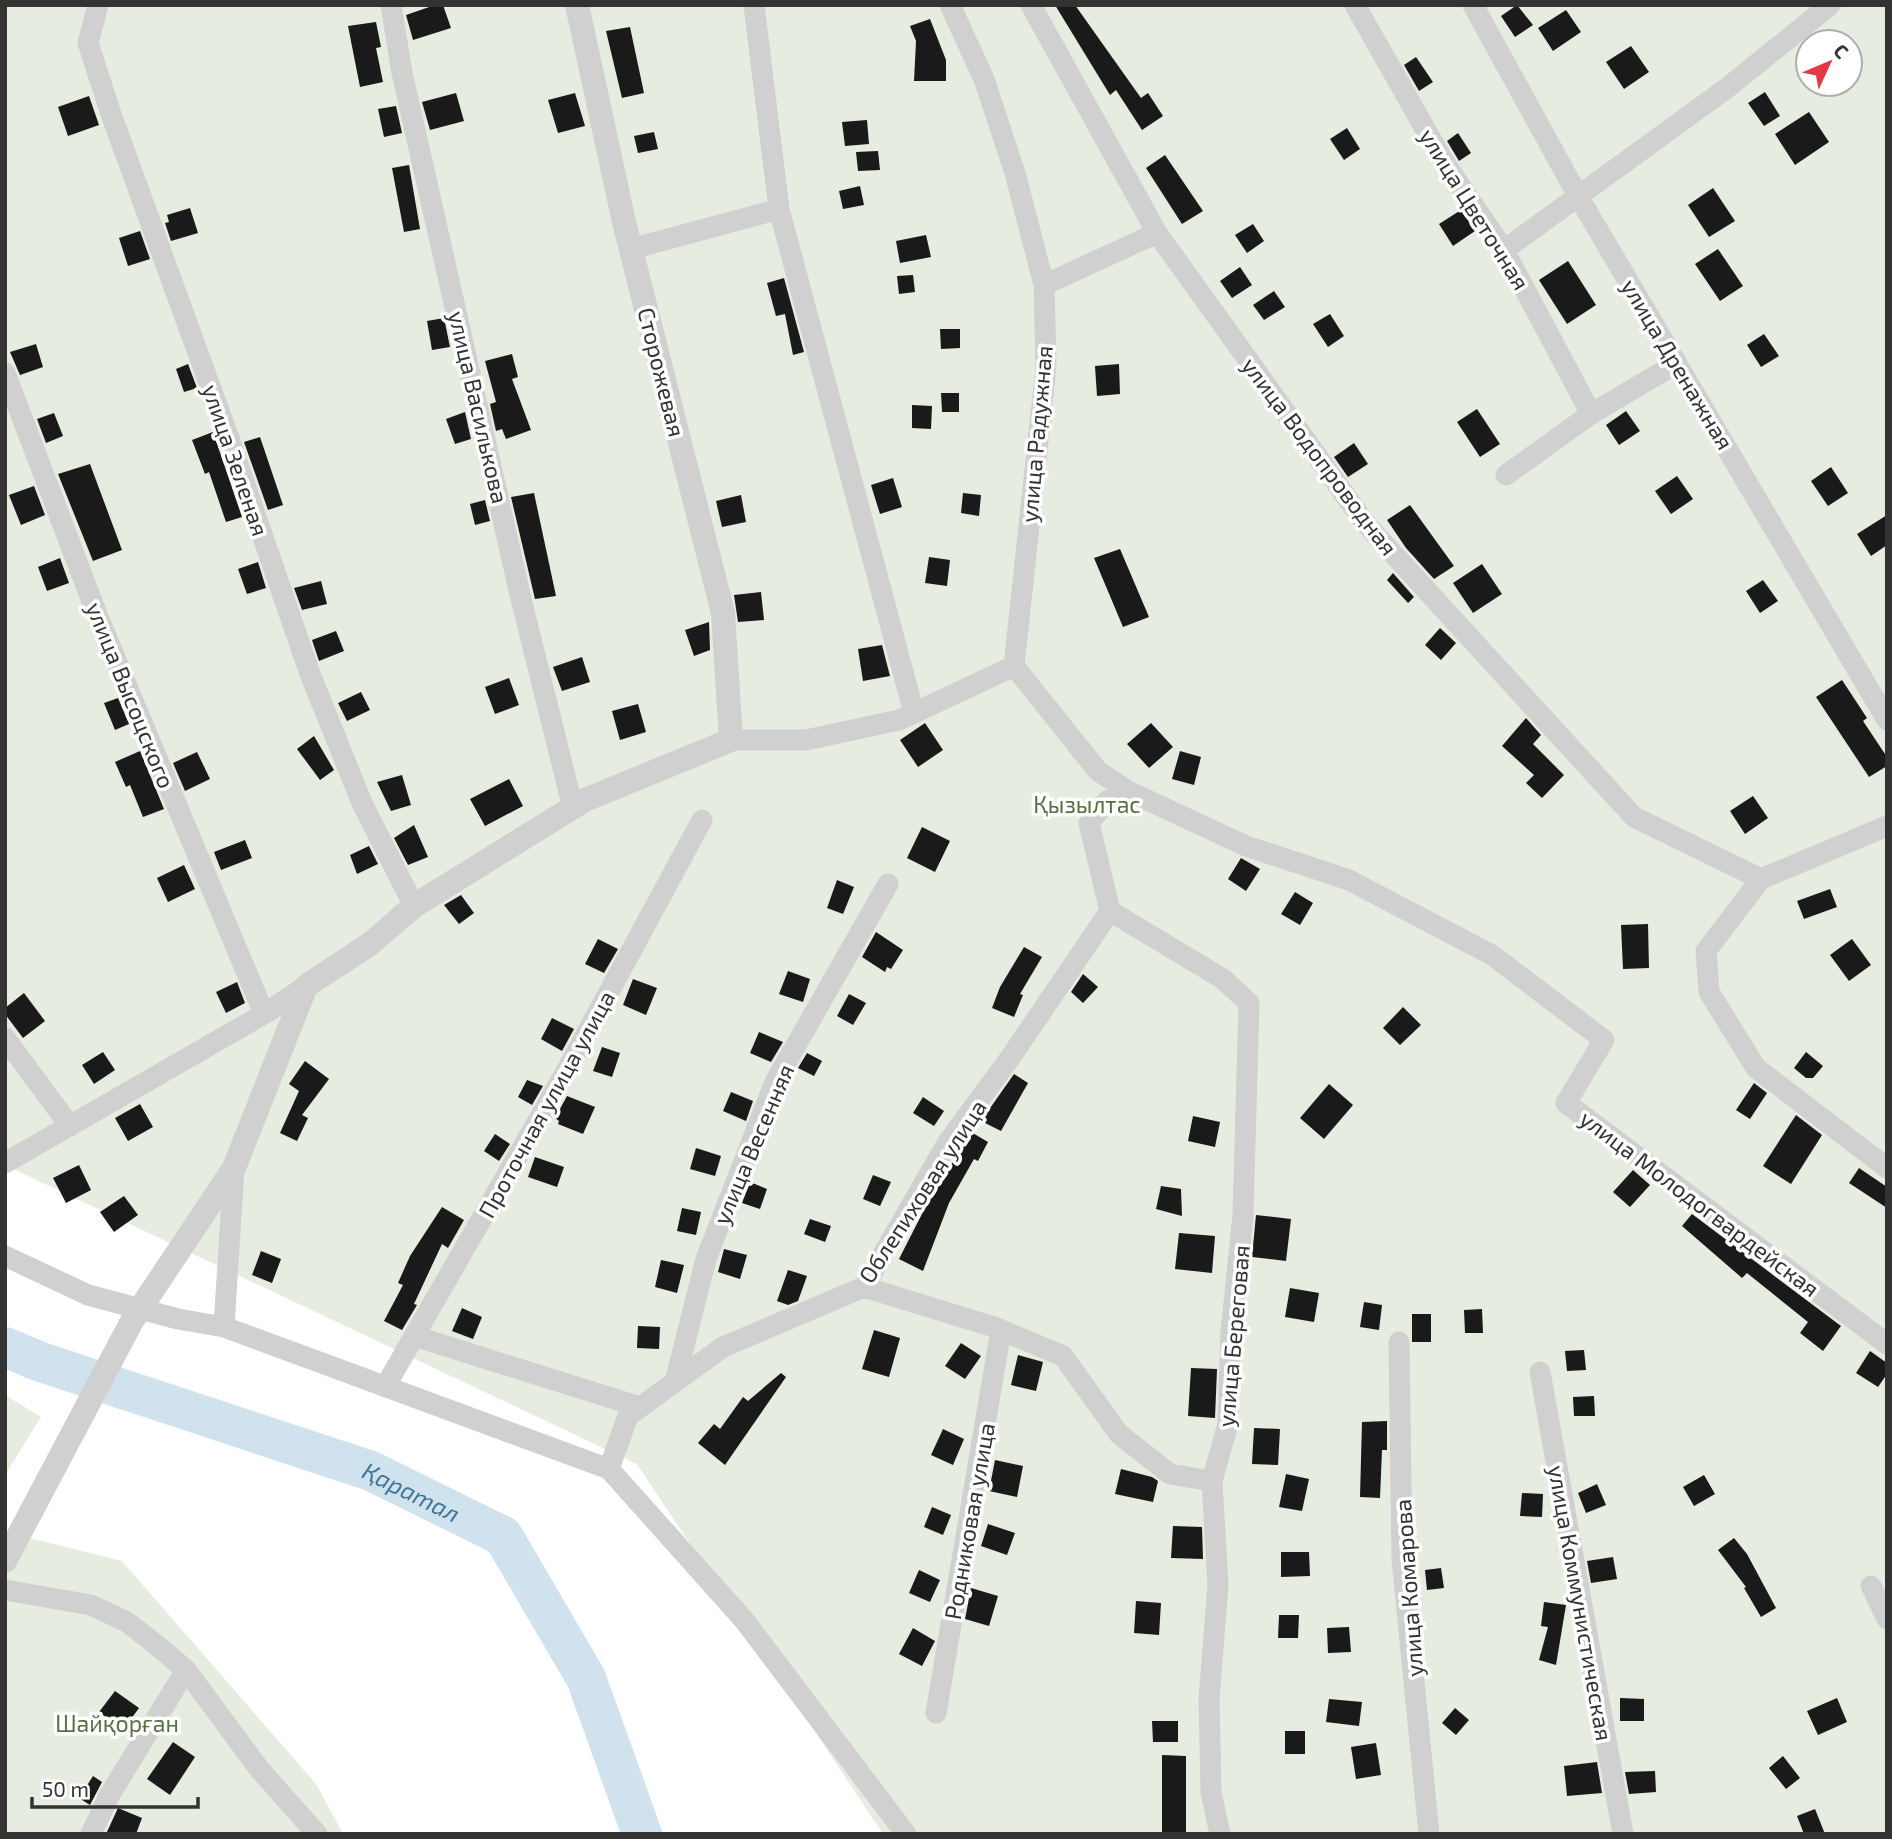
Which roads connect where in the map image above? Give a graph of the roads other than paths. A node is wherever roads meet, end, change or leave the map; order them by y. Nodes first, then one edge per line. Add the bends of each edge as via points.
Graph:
1 (98, 5) edge
2 (391, 5) edge
3 (577, 5) edge
4 (754, 5) edge
5 (950, 5) edge
6 (1031, 5) edge
7 (1355, 5) edge
8 (1473, 5) edge
9 (1830, 5) edge
10 (1578, 197) junction
11 (779, 209) junction
12 (1157, 233) junction
13 (631, 248) junction
14 (1504, 250) junction
15 (1044, 285) junction
16 (1677, 363) junction
17 (5, 373) edge
18 (1591, 414) junction
19 (1506, 475) dead end
20 (1014, 666) junction
21 (914, 713) junction
22 (1887, 720) edge
23 (731, 740) junction
24 (1128, 791) junction
25 (573, 808) junction
26 (702, 820) dead end
27 (1887, 826) edge
28 (1761, 879) junction
29 (888, 884) dead end
30 (414, 906) junction
31 (1110, 911) junction
32 (306, 986) junction
33 (264, 1014) junction
34 (5, 1038) edge
35 (70, 1126) junction
36 (5, 1163) edge
37 (234, 1168) junction
38 (1887, 1168) edge
39 (5, 1256) edge
40 (864, 1287) junction
41 (136, 1314) junction
42 (224, 1327) junction
43 (1002, 1330) junction
44 (414, 1336) junction
45 (1399, 1342) dead end
46 (1887, 1344) edge
47 (1539, 1372) dead end
48 (675, 1382) junction
49 (385, 1387) junction
50 (640, 1407) junction
51 (610, 1469) junction
52 (1212, 1481) junction
53 (5, 1561) edge
54 (1871, 1586) dead end
55 (5, 1590) edge
56 (1887, 1619) edge
57 (187, 1670) junction
58 (936, 1713) dead end
59 (91, 1834) edge
60 (317, 1834) edge
61 (906, 1834) edge
62 (1220, 1834) edge
63 (1429, 1834) edge
64 (1623, 1834) edge

1 - 30 street, улица Зеленая via 88,43 111,114 310,674 362,803
2 - 25 street, улица Василькова via 402,73 521,599
3 - 13 street, Сторожевая
4 - 11 street
5 - 15 street, улица Радужная via 984,79
6 - 12 street, улица Водопроводная
7 - 14 street, улица Цветочная via 1444,162
8 - 10 street, улица Дренажная
9 - 10 street via 1727,88
10 - 14 street
10 - 16 street, улица Дренажная
11 - 13 street
11 - 21 street
12 - 15 street
12 - 28 street, улица Водопроводная via 1365,523 1634,817
13 - 23 street, Сторожевая via 723,613
14 - 18 street, улица Цветочная
15 - 20 street, улица Радужная via 1046,367
16 - 18 street
16 - 22 street, улица Дренажная
17 - 33 street, улица Высоцского via 98,617
18 - 19 street
20 - 21 street
20 - 24 street via 1098,771
21 - 23 street via 806,740
23 - 25 street
24 - 31 street via 1107,801 1089,823
24 - 46 street, улица Молодогвардейская via 1246,846 1349,880 1492,955 1604,1040 1566,1103
25 - 30 street
26 - 44 street, Проточная улица улица via 563,1077
27 - 28 street
28 - 38 street via 1706,951 1709,992 1756,1068
29 - 48 street, улица Весенняя via 775,1082 706,1259
30 - 32 street via 370,944
31 - 40 street, Облепиховая улица via 948,1142
31 - 52 street, улица Береговая via 1223,979 1249,1003 1243,1215 1231,1332 1228,1424
32 - 33 street
32 - 37 street
33 - 35 street
34 - 35 street
35 - 36 street
37 - 41 street
37 - 42 street
39 - 41 street
40 - 43 street
40 - 48 street, Облепиховая улица via 723,1347
41 - 42 street
41 - 53 street
42 - 49 street
43 - 52 street via 1063,1356 1119,1434 1170,1474
43 - 58 street, Родниковая улица
44 - 49 street, Проточная улица улица
44 - 50 street
45 - 63 street, улица Комарова via 1402,1560
47 - 64 street, улица Коммунистическая
48 - 50 street, Облепиховая улица
49 - 51 street
50 - 51 street, Облепиховая улица via 628,1416
51 - 61 street via 744,1620
52 - 62 street, улица Береговая via 1218,1585 1209,1699 1210,1792
54 - 56 street
55 - 57 street via 92,1605 127,1622
57 - 59 street via 109,1796
57 - 60 street via 260,1770

